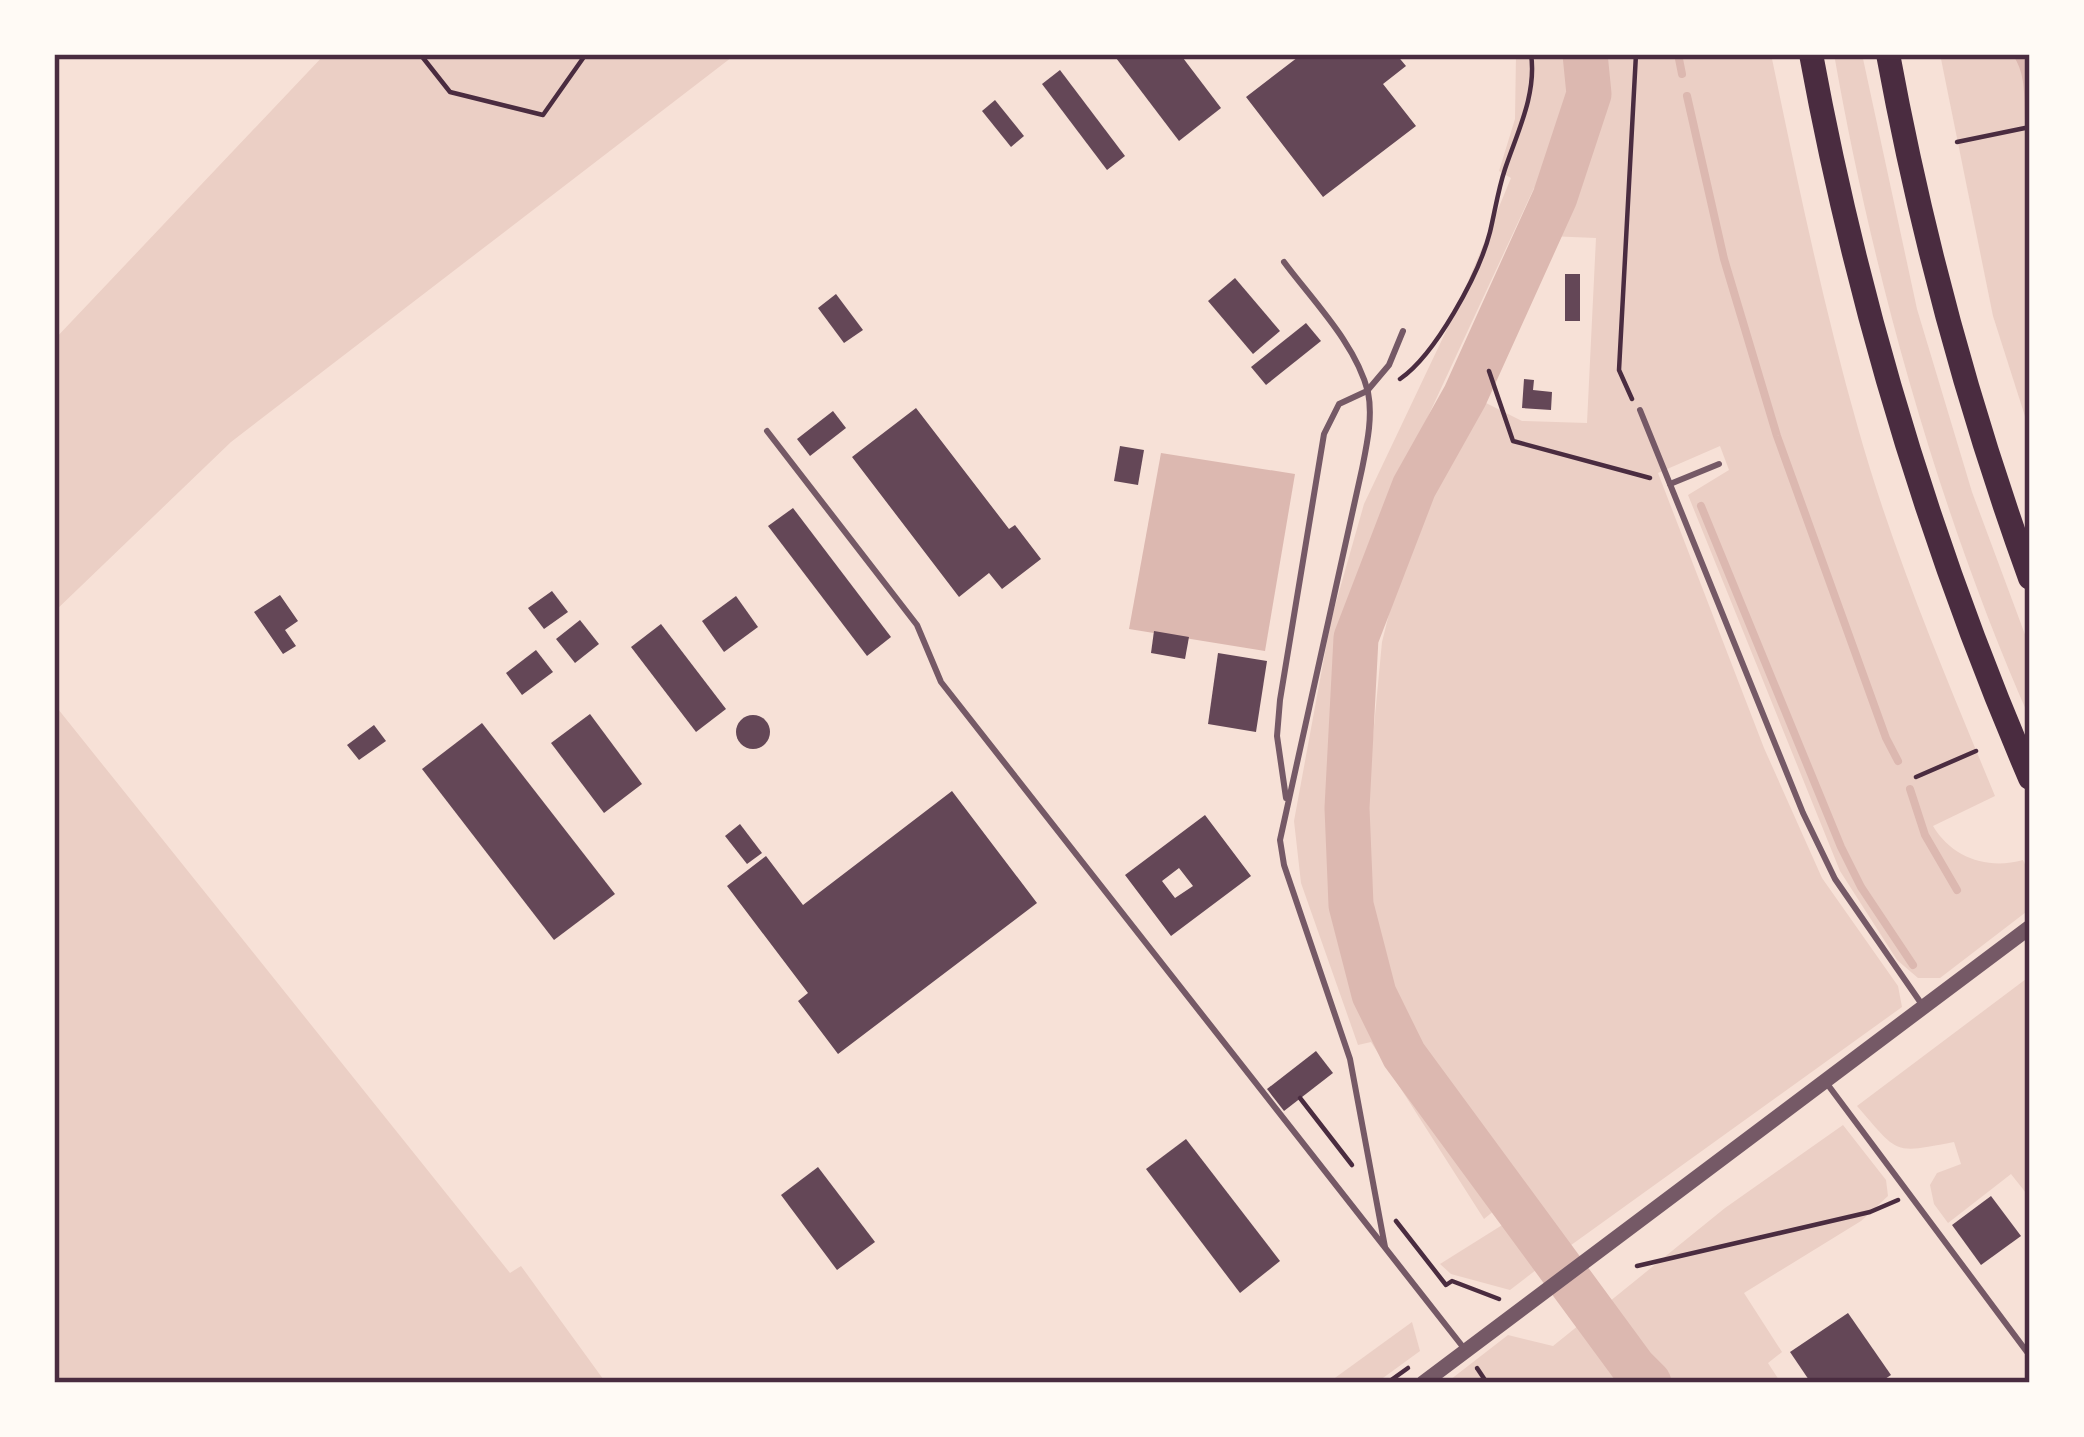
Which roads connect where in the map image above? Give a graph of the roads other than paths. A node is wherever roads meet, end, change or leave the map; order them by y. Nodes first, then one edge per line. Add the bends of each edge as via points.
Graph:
1 (1811, 54) edge
2 (1888, 54) edge
3 (1284, 262) dead end
4 (1403, 331) dead end
5 (1367, 391) junction
6 (1640, 410) road end
7 (767, 431) dead end
8 (1719, 464) dead end
9 (1670, 484) junction
10 (2030, 578) edge
11 (2030, 778) edge
12 (1287, 802) junction
13 (2030, 927) edge
14 (1924, 1007) junction
15 (1826, 1082) junction
16 (1386, 1247) junction
17 (1465, 1350) junction
18 (2030, 1356) edge
19 (1423, 1383) edge

1 - 11 highway via 1839,195 1924,504
2 - 10 highway via 1948,328
3 - 5 lane via 1340,337
4 - 5 lane
5 - 12 lane via 1362,469
5 - 12 lane via 1339,404 1324,434 1280,700
6 - 9 lane
7 - 16 lane via 917,625 941,682
8 - 9 lane
9 - 14 lane via 1835,879
12 - 16 lane via 1284,866 1350,1059
13 - 14 street
14 - 15 street
15 - 17 street
15 - 18 lane
16 - 17 lane
17 - 19 street

